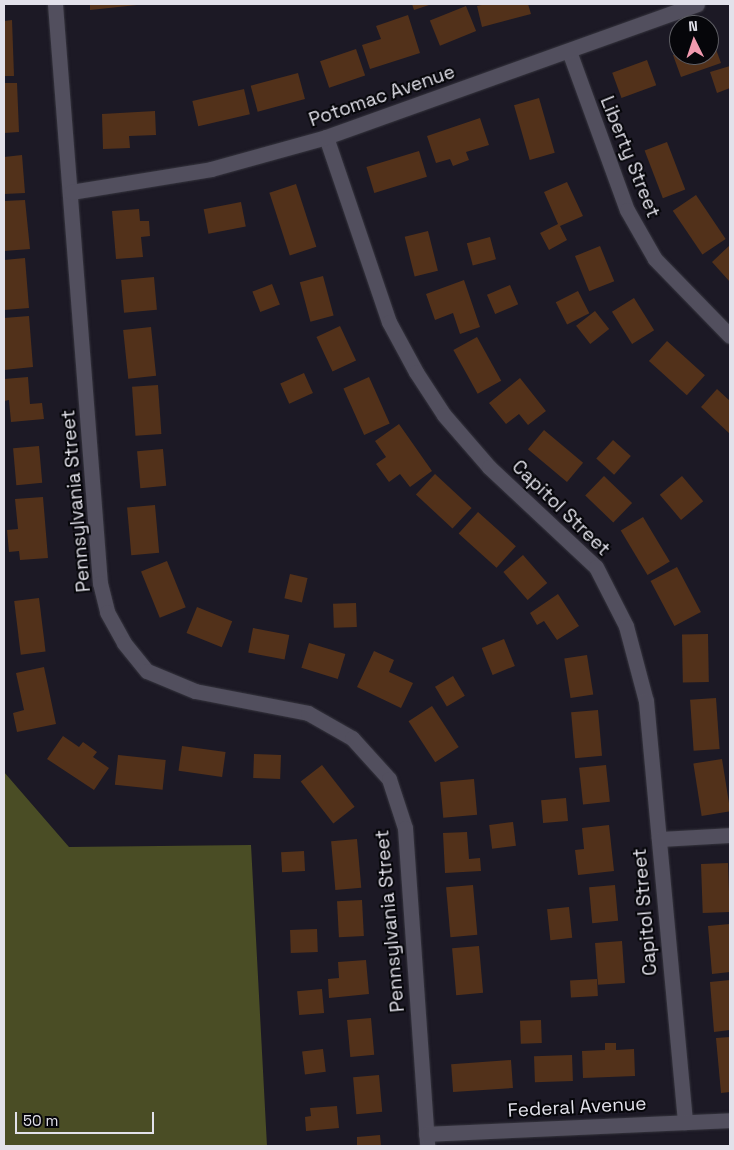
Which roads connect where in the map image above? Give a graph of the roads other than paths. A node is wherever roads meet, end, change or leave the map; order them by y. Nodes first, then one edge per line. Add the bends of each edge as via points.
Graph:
1 (55, 4) edge
2 (697, 4) edge
3 (569, 51) junction
4 (326, 137) junction
5 (72, 192) junction
6 (730, 336) edge
7 (730, 835) edge
8 (659, 839) junction
9 (730, 1120) edge
10 (685, 1122) junction
11 (427, 1140) edge

1 - 5 street, Pennsylvania Street
2 - 3 street, Potomac Avenue
3 - 4 street, Potomac Avenue
3 - 6 street, Liberty Street via 627,210 655,259
4 - 5 street, Potomac Avenue via 211,170
4 - 8 street, Capitol Street via 389,322 416,372 444,415 489,467 596,567 611,592 628,634 646,701
5 - 11 street, Pennsylvania Street via 100,583 107,612 124,643 147,670 196,691 308,713 352,738 388,779 405,828
7 - 8 street
8 - 10 street, Capitol Street
9 - 10 street, Federal Avenue
10 - 11 street, Federal Avenue

